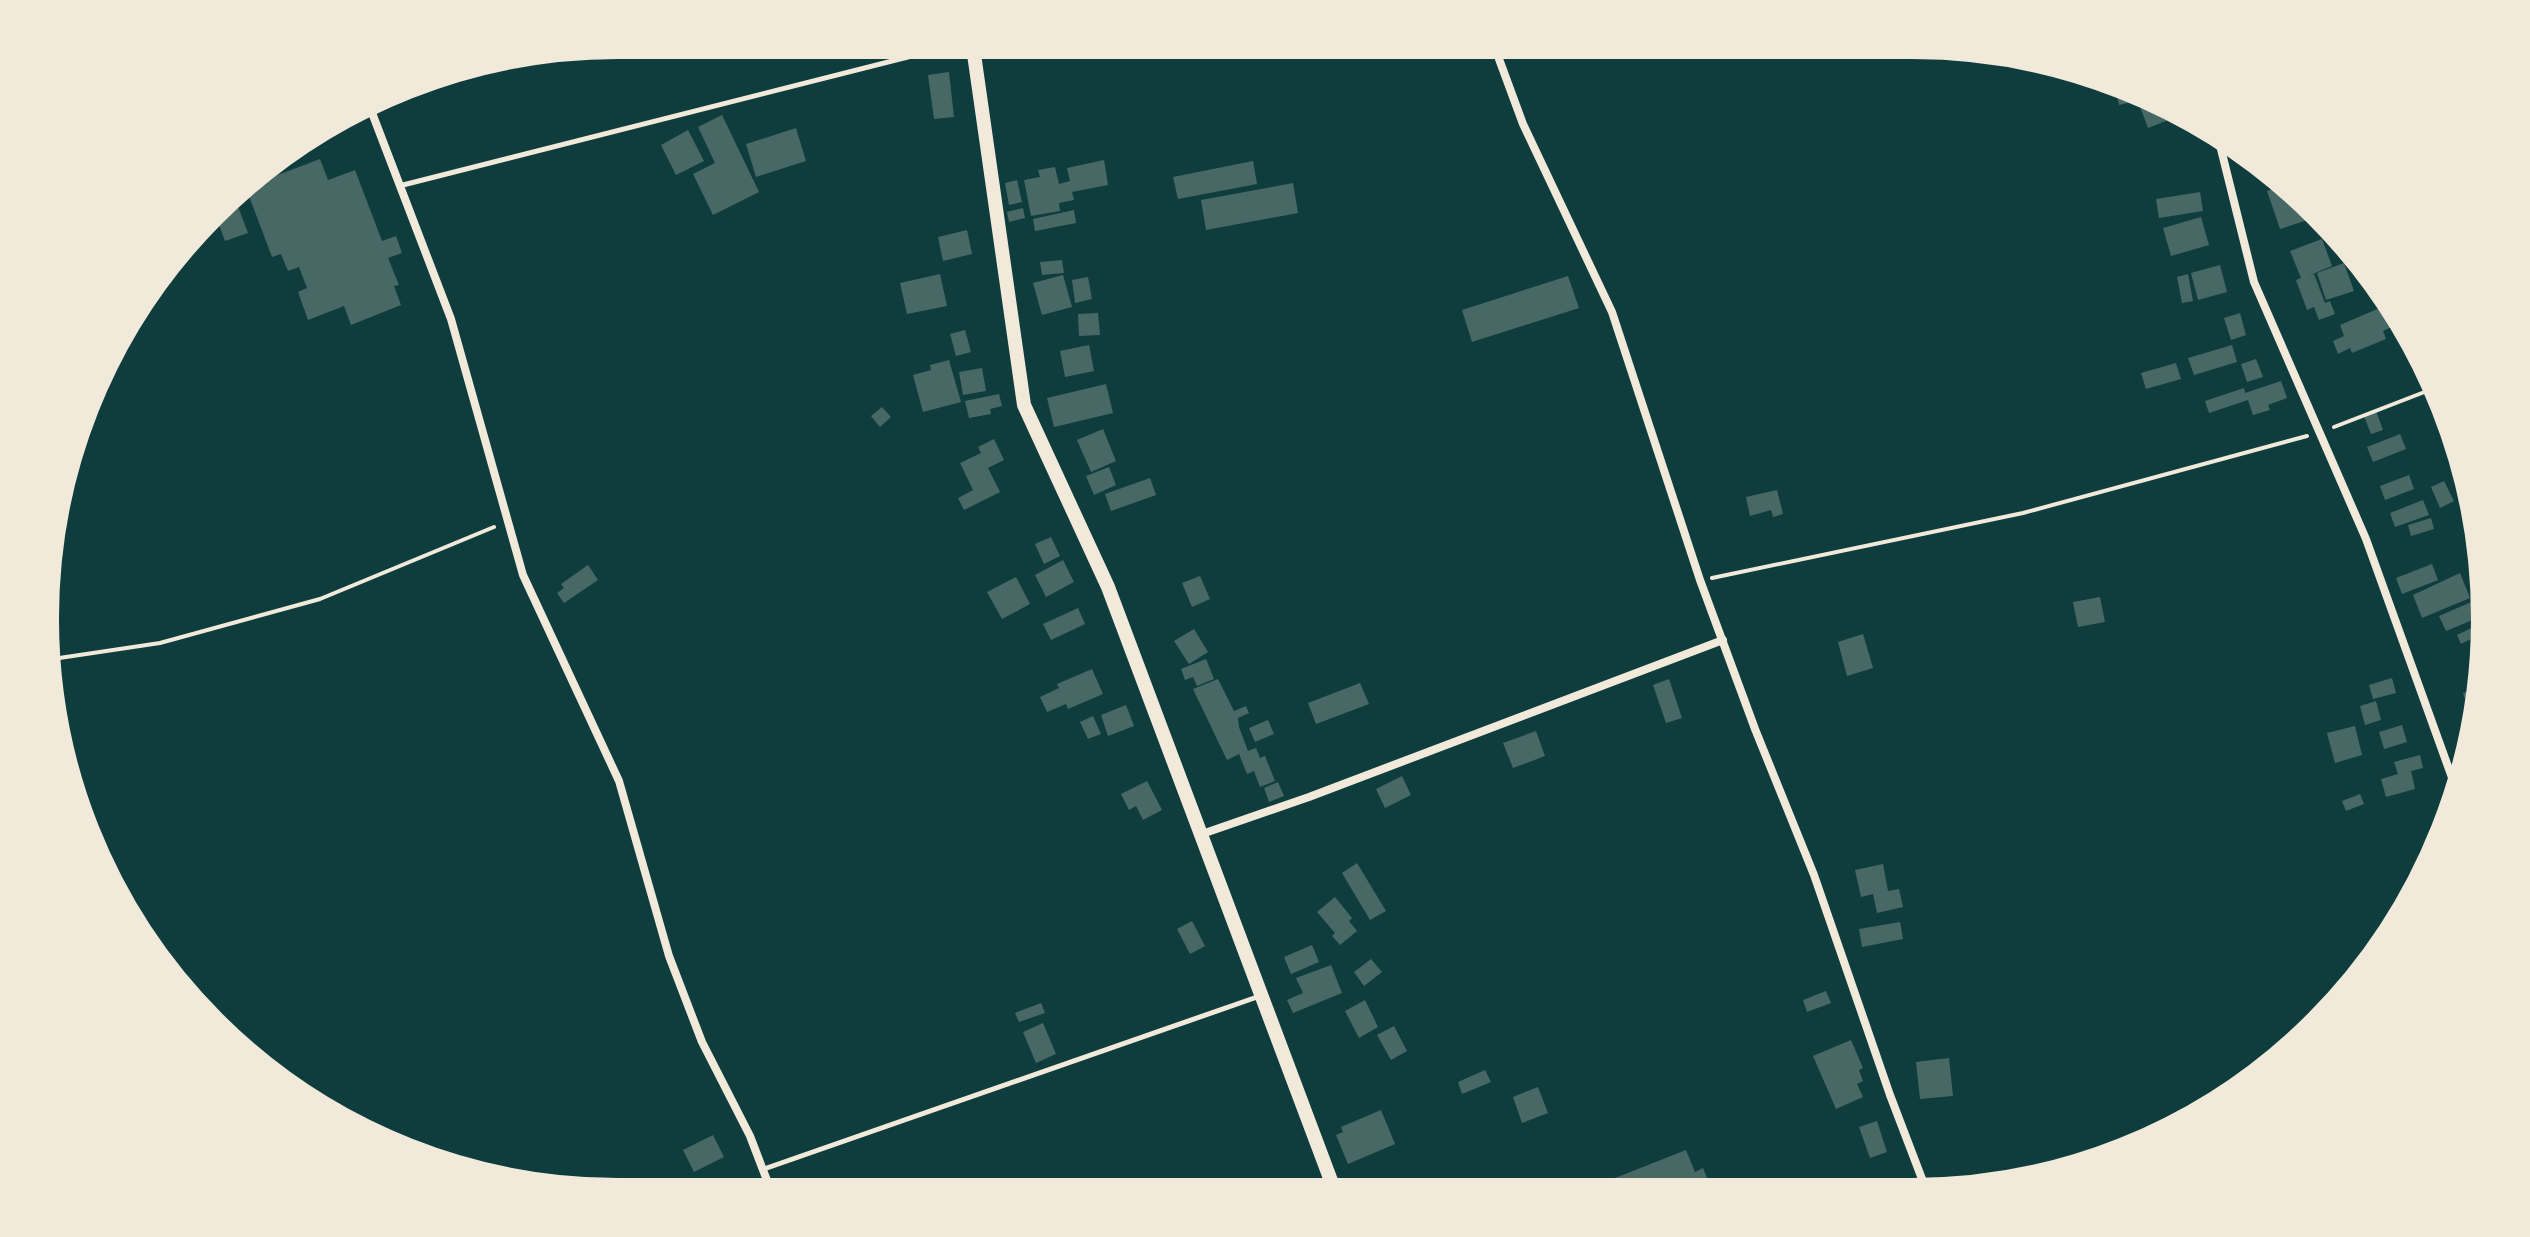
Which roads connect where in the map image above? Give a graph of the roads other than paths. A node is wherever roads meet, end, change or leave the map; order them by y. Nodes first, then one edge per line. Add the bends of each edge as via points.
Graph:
1 (918, 54) edge
2 (975, 54) edge
3 (1497, 54) edge
4 (371, 111) edge
5 (2220, 146) edge
6 (398, 186) junction
7 (1723, 640) junction
8 (2453, 779) edge
9 (1202, 834) junction
10 (1263, 995) junction
11 (763, 1169) junction
12 (768, 1183) edge
13 (1332, 1183) edge
14 (1923, 1183) edge

1 - 6 lane
2 - 9 street via 1024,405 1108,587
3 - 7 street via 1523,124 1612,312
4 - 6 street
5 - 8 street via 2254,282 2366,539
6 - 11 street via 451,319 523,575 619,781 669,956 702,1042
7 - 9 street
7 - 14 street
9 - 10 street
10 - 11 lane
10 - 13 street
11 - 12 street

